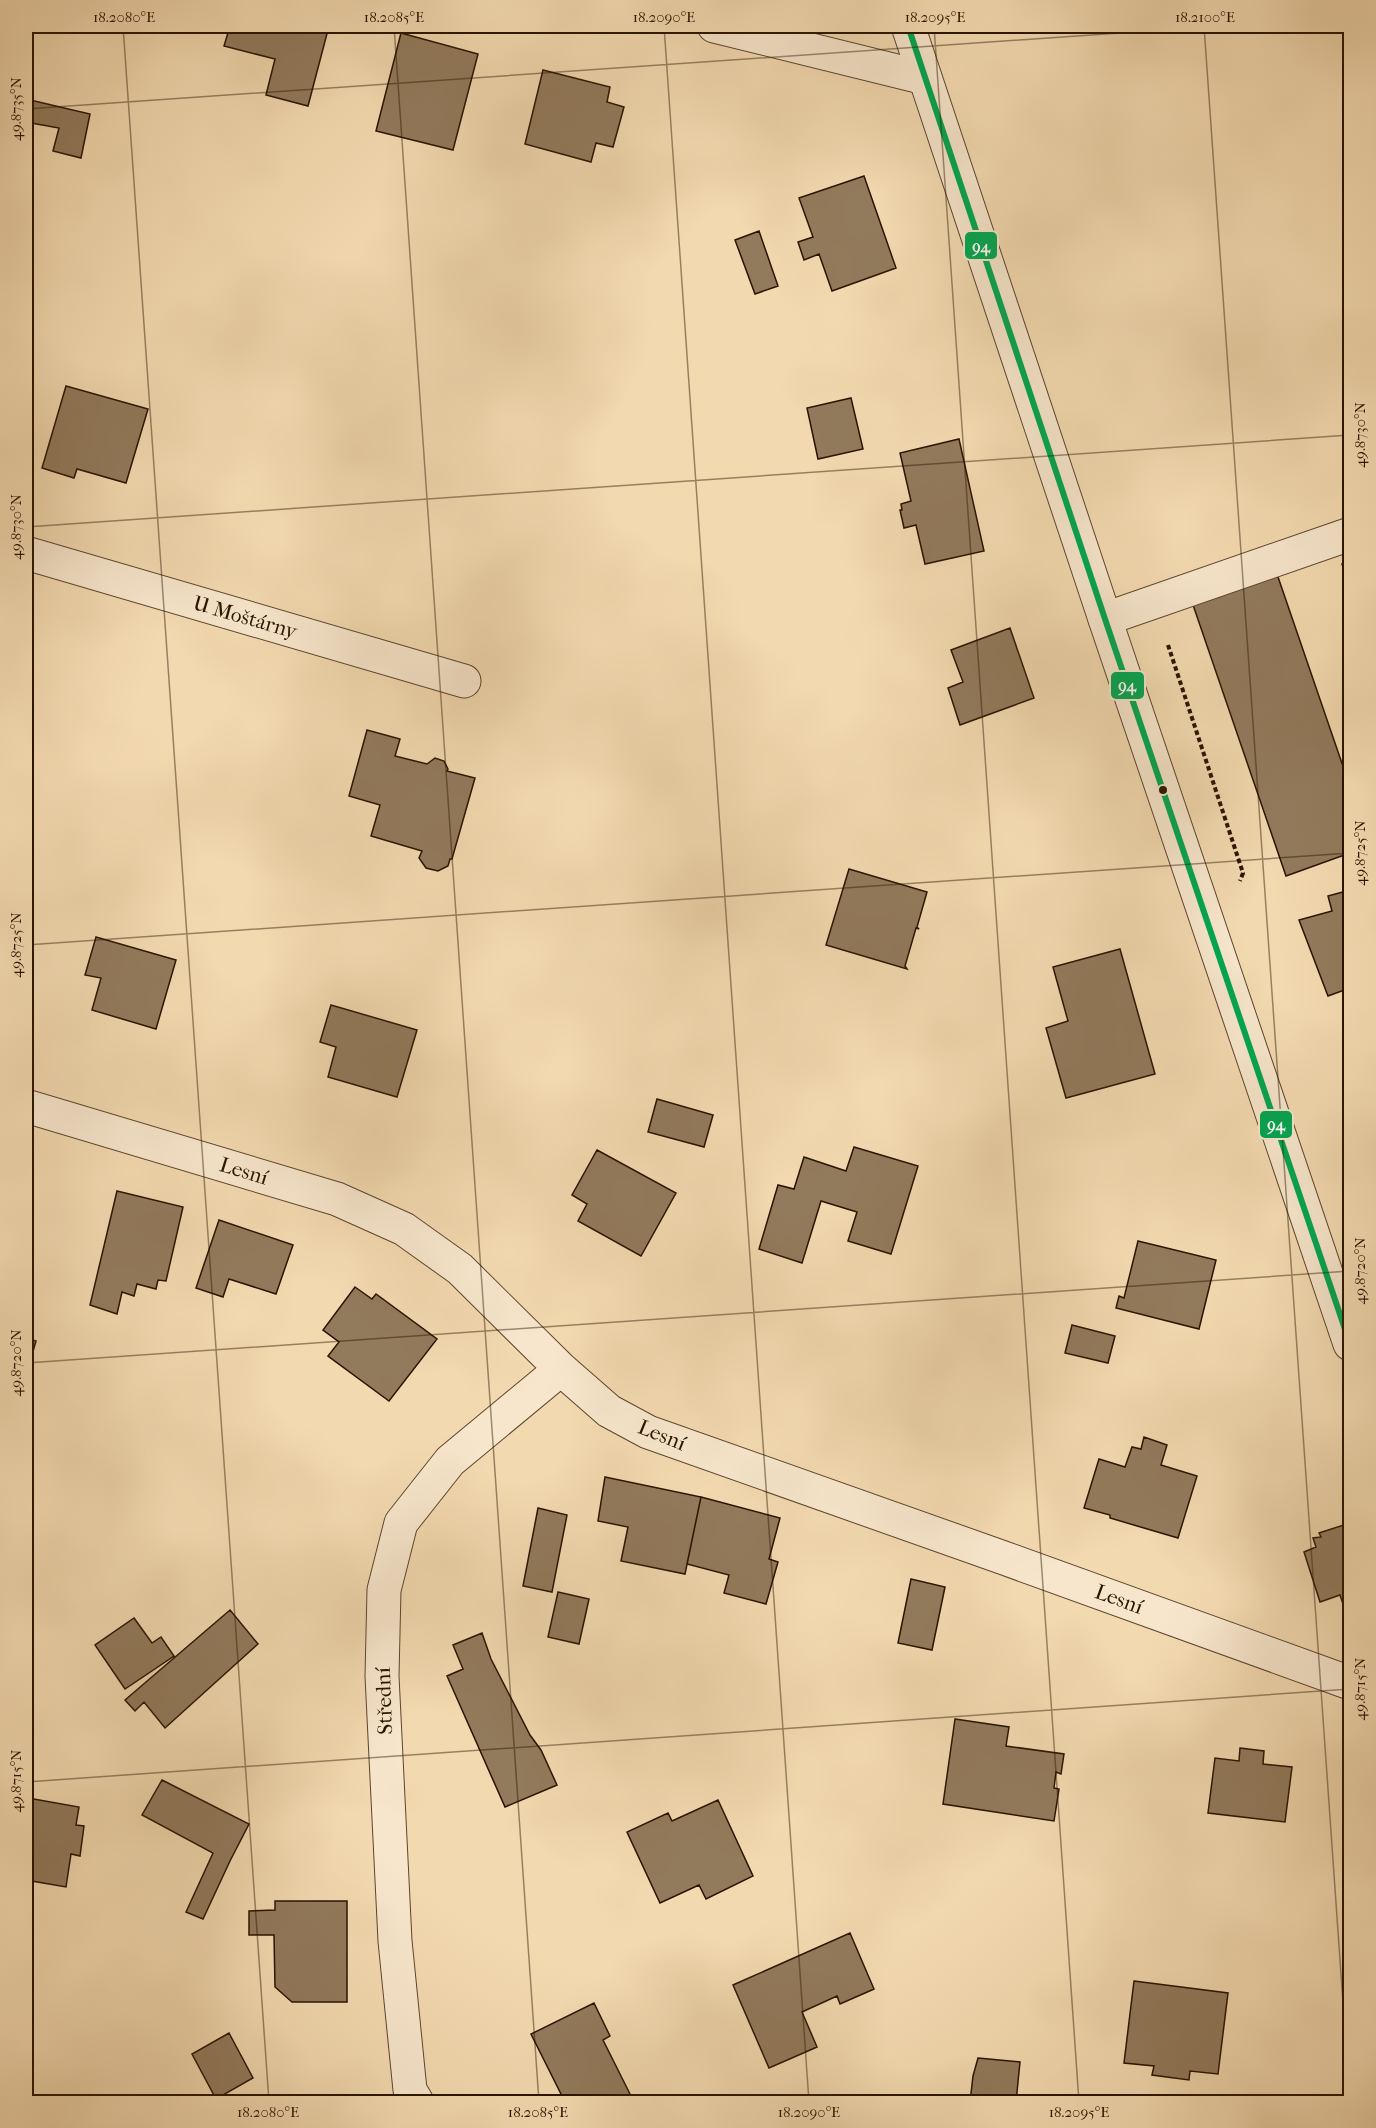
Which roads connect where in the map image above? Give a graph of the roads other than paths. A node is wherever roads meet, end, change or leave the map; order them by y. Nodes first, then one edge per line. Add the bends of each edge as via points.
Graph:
1 (714, 26) edge
2 (908, 26) edge
3 (925, 78) junction
4 (1350, 534) edge
5 (26, 553) edge
6 (1105, 619) junction
7 (464, 681) dead end
8 (26, 1106) edge
9 (1350, 1344) edge
10 (561, 1369) junction
11 (1350, 1683) edge
12 (417, 2103) edge

1 - 3 street
2 - 3 street
3 - 6 street
4 - 6 street
5 - 7 street, U Moštárny
6 - 9 street
8 - 10 street, Lesní via 337,1199 404,1229 460,1269
10 - 11 street, Lesní via 609,1411 648,1432
10 - 12 street, Střední via 450,1461 401,1523 384,1590 382,1676 395,1941 410,2090

